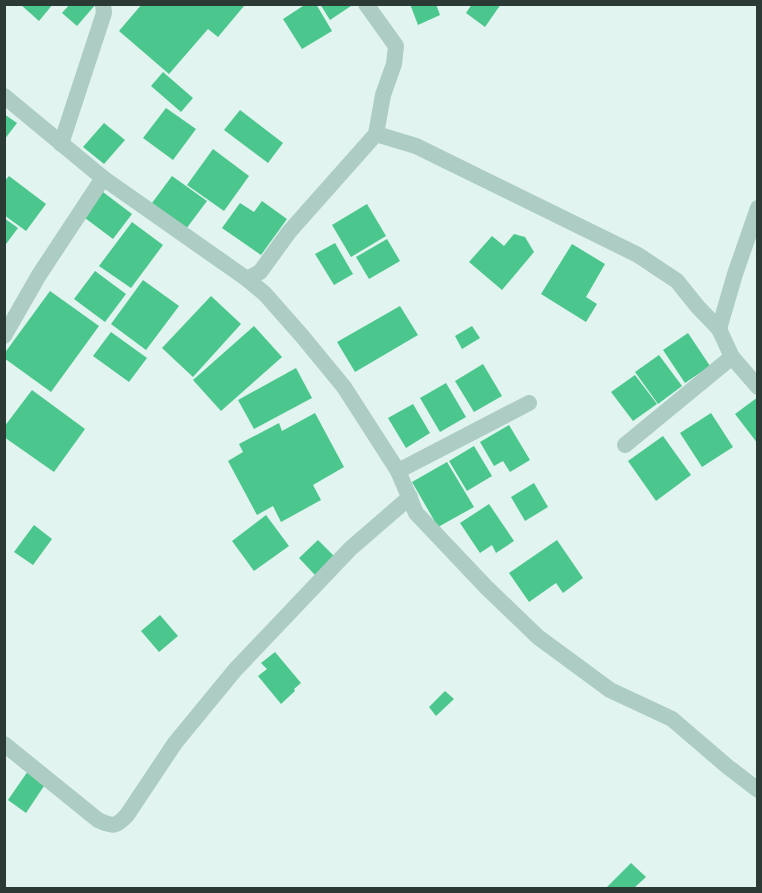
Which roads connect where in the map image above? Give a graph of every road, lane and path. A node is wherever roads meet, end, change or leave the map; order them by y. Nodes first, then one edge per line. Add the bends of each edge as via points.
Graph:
1 (104, 4) edge
2 (366, 4) edge
3 (4, 96) edge
4 (376, 134) junction
5 (61, 144) junction
6 (103, 178) junction
7 (758, 208) edge
8 (247, 279) junction
9 (718, 328) junction
10 (4, 336) edge
11 (732, 357) junction
12 (758, 387) edge
13 (529, 404) dead end
14 (625, 445) dead end
15 (398, 471) junction
16 (410, 496) junction
17 (4, 744) edge
18 (758, 790) edge

1 - 5 street
2 - 4 street via 396,46
3 - 5 street
4 - 8 street via 289,232 260,272
4 - 9 street via 416,146 638,255 677,281
5 - 6 street
6 - 8 street
6 - 10 street
7 - 9 street
8 - 15 street via 273,303 344,387
9 - 11 street
11 - 12 street
11 - 14 street
13 - 15 street
15 - 16 street
16 - 17 street via 350,549 235,670 175,743 118,824 98,820
16 - 18 street via 416,513 538,638 610,690 672,719

